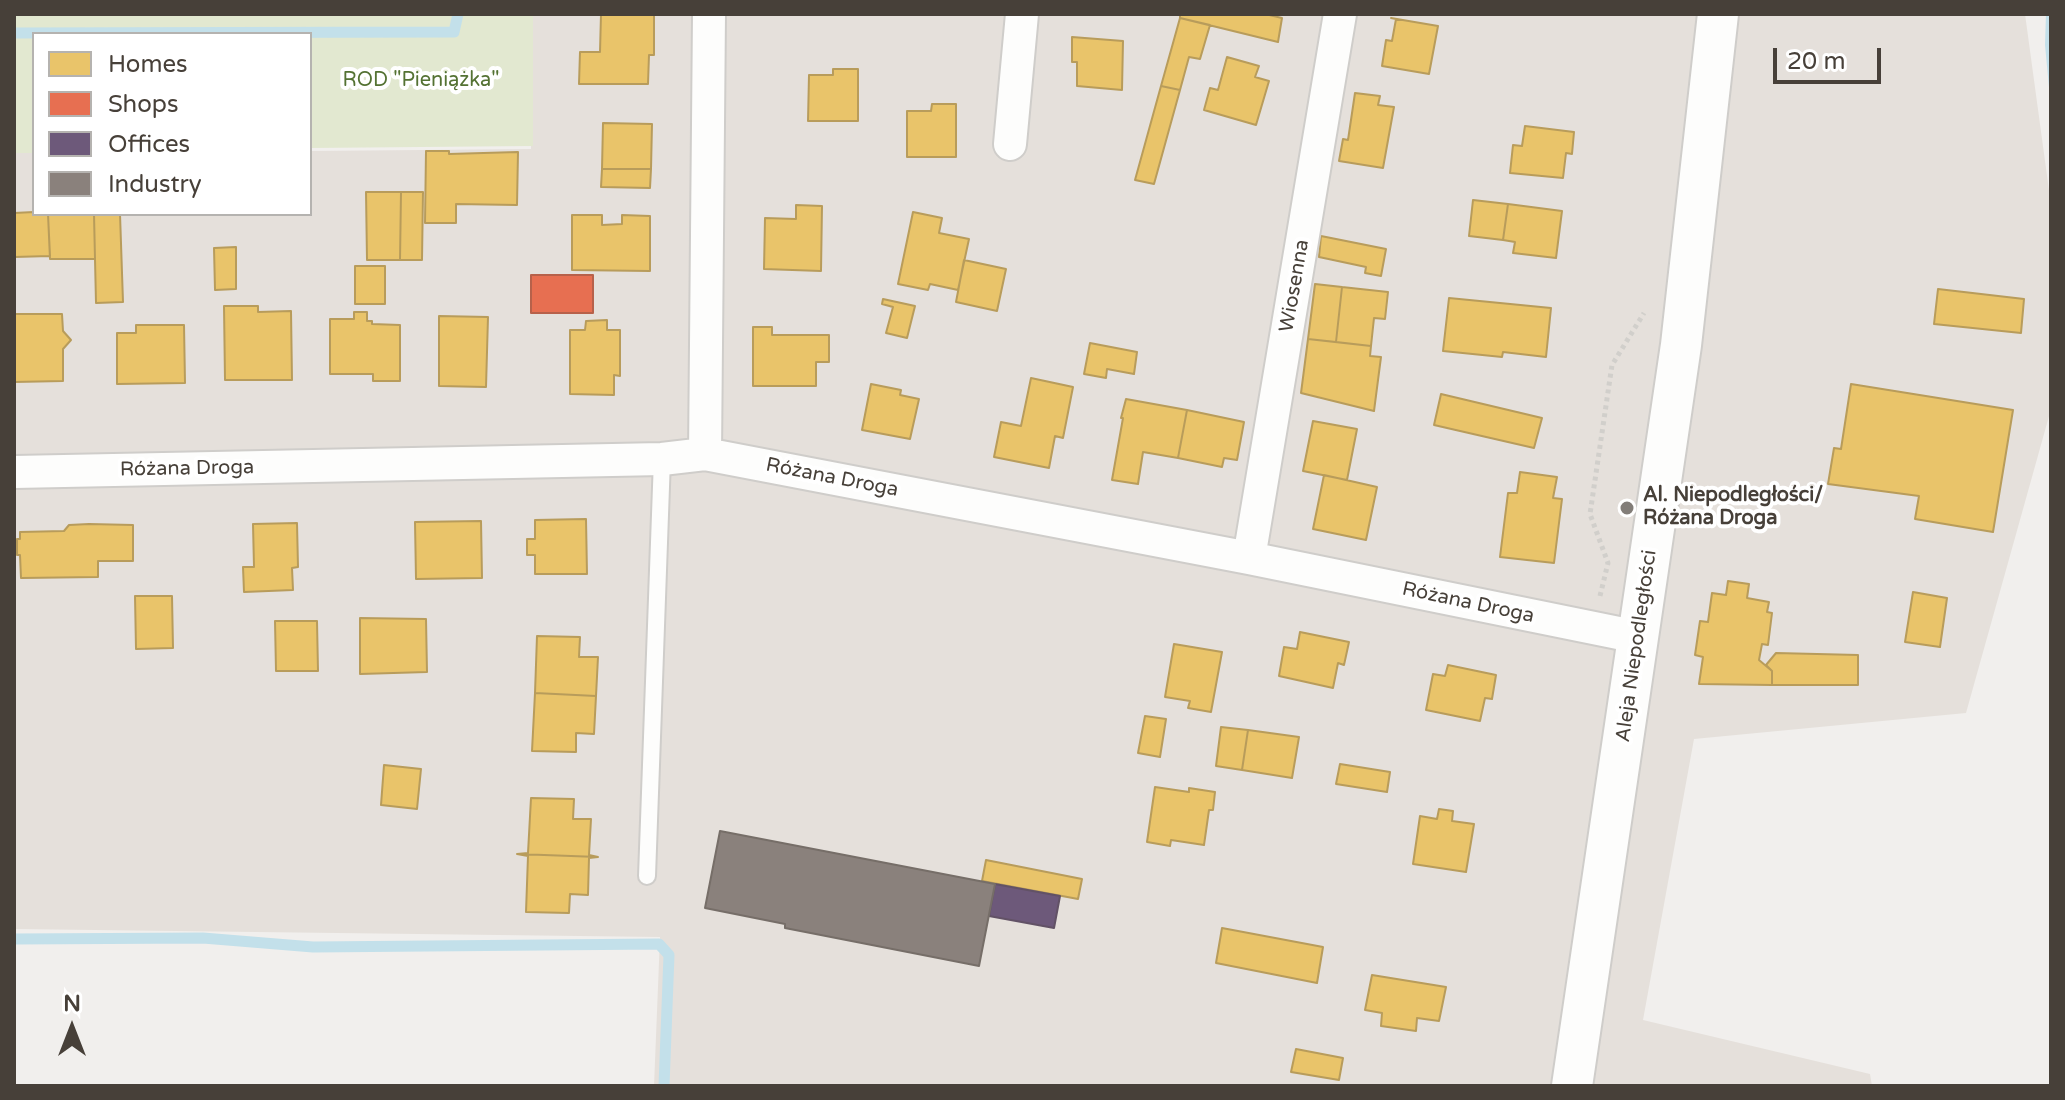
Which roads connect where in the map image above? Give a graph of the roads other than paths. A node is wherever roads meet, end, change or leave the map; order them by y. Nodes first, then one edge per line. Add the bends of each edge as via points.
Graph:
1 (709, 14) edge
2 (1022, 14) edge
3 (1340, 14) edge
4 (1718, 14) edge
5 (1010, 144) dead end
6 (705, 454) junction
7 (662, 459) junction
8 (14, 472) edge
9 (1249, 558) junction
10 (1638, 637) junction
11 (647, 876) dead end
12 (1572, 1086) edge

1 - 6 street
2 - 5 street
3 - 9 street, Wiosenna
4 - 10 street, Aleja Niepodległości via 1681,345
6 - 7 street, Różana Droga
6 - 9 street, Różana Droga
7 - 8 street, Różana Droga
7 - 11 lane
9 - 10 street, Różana Droga
10 - 12 street, Aleja Niepodległości

